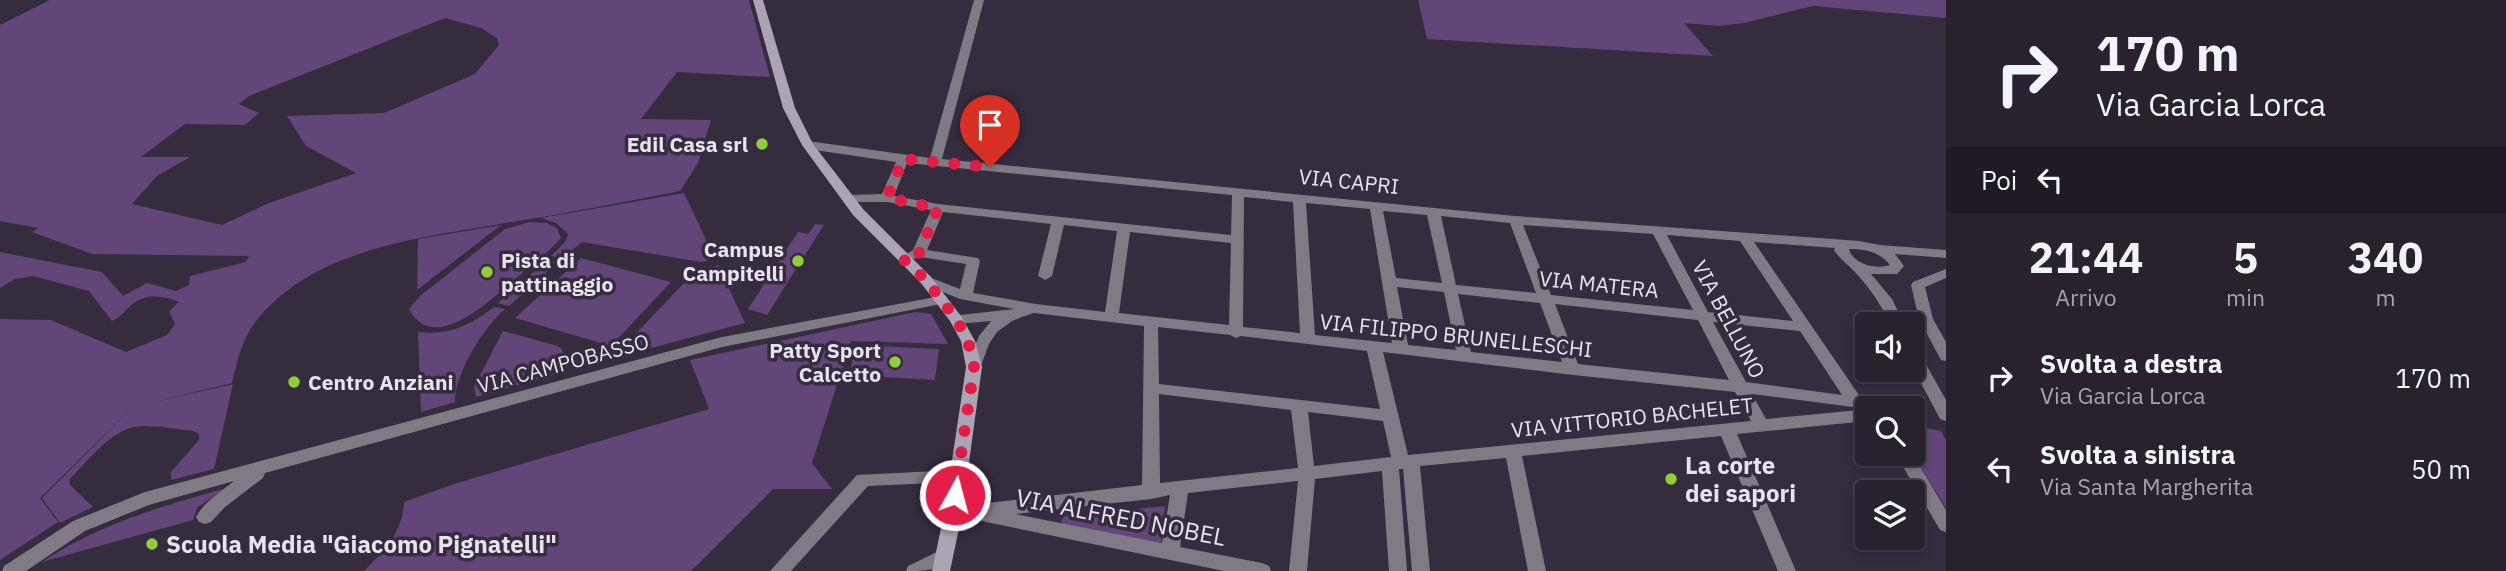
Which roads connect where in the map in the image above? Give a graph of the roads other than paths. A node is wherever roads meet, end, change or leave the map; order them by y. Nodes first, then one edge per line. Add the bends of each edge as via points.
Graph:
1 (758, 0) edge
2 (979, 0) edge
3 (808, 145) junction
4 (897, 158) junction
5 (935, 162) junction
6 (821, 167) junction
7 (1238, 192) junction
8 (1299, 197) junction
9 (887, 198) junction
10 (848, 200) junction
11 (907, 204) junction
12 (1376, 205) junction
13 (938, 208) junction
14 (1433, 211) junction
15 (859, 212) junction
16 (1515, 220) junction
17 (1058, 221) junction
18 (1124, 228) junction
19 (1658, 232) junction
20 (1235, 239) junction
21 (1752, 239) junction
22 (1876, 249) junction
23 (919, 253) junction
24 (1942, 253) edge
25 (1848, 255) junction
26 (902, 258) junction
27 (1894, 268) junction
28 (1946, 273) edge
29 (1045, 276) dead end
30 (926, 280) junction
31 (1390, 282) junction
32 (1449, 289) junction
33 (965, 296) junction
34 (1546, 299) junction
35 (997, 302) junction
36 (1887, 302) junction
37 (1037, 309) junction
38 (949, 310) junction
39 (1892, 312) edge
40 (1008, 315) junction
41 (1704, 316) junction
42 (1111, 318) junction
43 (1151, 323) junction
44 (1805, 327) junction
45 (1236, 332) junction
46 (1308, 340) junction
47 (1941, 340) edge
48 (1374, 347) junction
49 (1401, 350) junction
50 (1946, 356) edge
51 (1465, 358) junction
52 (974, 367) junction
53 (1573, 370) junction
54 (1925, 376) edge
55 (1743, 387) junction
56 (1150, 388) junction
57 (1855, 396) edge
58 (1855, 404) edge
59 (1299, 406) junction
60 (1946, 415) edge
61 (1389, 416) junction
62 (1855, 416) edge
63 (1762, 426) junction
64 (1727, 430) junction
65 (1513, 452) junction
66 (1401, 463) junction
67 (1911, 466) edge
68 (267, 467) junction
69 (1307, 474) junction
70 (956, 476) junction
71 (1180, 489) junction
72 (1151, 492) junction
73 (962, 513) junction
74 (205, 517) dead end
75 (1946, 525) edge
76 (1170, 552) junction
77 (942, 564) edge
78 (11, 571) edge
79 (779, 571) edge
80 (915, 571) edge
81 (1262, 571) edge
82 (1298, 571) edge
83 (1398, 571) edge
84 (1421, 571) edge
85 (1536, 571) edge
86 (1787, 571) edge

1 - 3 main road via 789,108
2 - 5 street
3 - 4 street, VIA CAPRI
3 - 6 main road
4 - 5 street, VIA CAPRI
4 - 6 street, VIA CAPRI via 841,157
4 - 9 street
5 - 7 street, VIA CAPRI
6 - 10 main road
7 - 8 street, VIA CAPRI
7 - 20 street
8 - 12 street, VIA CAPRI
8 - 46 street
9 - 10 street
9 - 11 street
10 - 15 main road
11 - 13 street
11 - 15 street
12 - 14 street, VIA CAPRI
12 - 31 street
13 - 17 street
13 - 23 street
14 - 16 street, VIA CAPRI
14 - 32 street
15 - 26 main road
16 - 19 street, VIA CAPRI
16 - 34 street
17 - 18 street
17 - 29 street
18 - 20 street
18 - 42 street
19 - 21 street, VIA CAPRI
19 - 41 street, VIA BELLUNO
20 - 45 street
21 - 25 street, VIA CAPRI
21 - 44 street
22 - 24 street, VIA CAPRI
22 - 25 street, VIA CAPRI
22 - 27 street via 1894,260
23 - 26 street
23 - 33 street via 974,261
24 - 27 street, VIA CAPRI
25 - 27 street, VIA CAPRI via 1881,272
25 - 36 street
26 - 30 main road
27 - 36 street via 1885,282
28 - 47 street via 1918,285 1926,319
30 - 33 street, VIA FILIPPO BRUNELLESCHI
30 - 38 main road
31 - 32 street, VIA MATERA
31 - 49 street
32 - 34 street, VIA MATERA
32 - 51 street
33 - 35 street, VIA FILIPPO BRUNELLESCHI
34 - 41 street, VIA MATERA
34 - 53 street
35 - 37 street, VIA FILIPPO BRUNELLESCHI
35 - 38 street, VIA FILIPPO BRUNELLESCHI
36 - 39 street
37 - 40 street, VIA FILIPPO BRUNELLESCHI
37 - 42 street, VIA FILIPPO BRUNELLESCHI
38 - 40 street, VIA FILIPPO BRUNELLESCHI
38 - 52 main road via 968,341
38 - 68 street, VIA CAMPOBASSO via 722,342 607,366
40 - 52 street via 988,332
41 - 44 street, VIA MATERA
41 - 55 street, VIA BELLUNO
42 - 43 street, VIA FILIPPO BRUNELLESCHI
43 - 45 street, VIA FILIPPO BRUNELLESCHI
43 - 56 street
44 - 57 street
45 - 46 street, VIA FILIPPO BRUNELLESCHI
46 - 48 street, VIA FILIPPO BRUNELLESCHI
47 - 50 street
48 - 49 street, VIA FILIPPO BRUNELLESCHI
48 - 61 street
49 - 51 street, VIA FILIPPO BRUNELLESCHI
51 - 53 street, VIA FILIPPO BRUNELLESCHI
52 - 70 main road
53 - 55 street, VIA FILIPPO BRUNELLESCHI
54 - 60 street
55 - 58 street, VIA FILIPPO BRUNELLESCHI
55 - 63 street, VIA BELLUNO
56 - 59 street
56 - 72 street
59 - 61 street
59 - 69 street
61 - 66 street
62 - 63 street, VIA VITTORIO BACHELET
63 - 64 street, VIA VITTORIO BACHELET
64 - 65 street, VIA VITTORIO BACHELET
64 - 86 street
65 - 66 street, VIA VITTORIO BACHELET
65 - 85 street
66 - 69 street, VIA VITTORIO BACHELET
66 - 83 street
66 - 84 street
67 - 75 street
68 - 74 street
68 - 78 street, VIA CAMPOBASSO via 134,504 79,526
69 - 71 street, VIA VITTORIO BACHELET
69 - 82 street
70 - 73 main road
70 - 79 street via 863,480
71 - 72 street, VIA VITTORIO BACHELET
71 - 76 street
72 - 73 street, VIA VITTORIO BACHELET
73 - 76 street, VIA ALFRED NOBEL
73 - 77 main road
76 - 81 street, VIA ALFRED NOBEL
77 - 80 street

